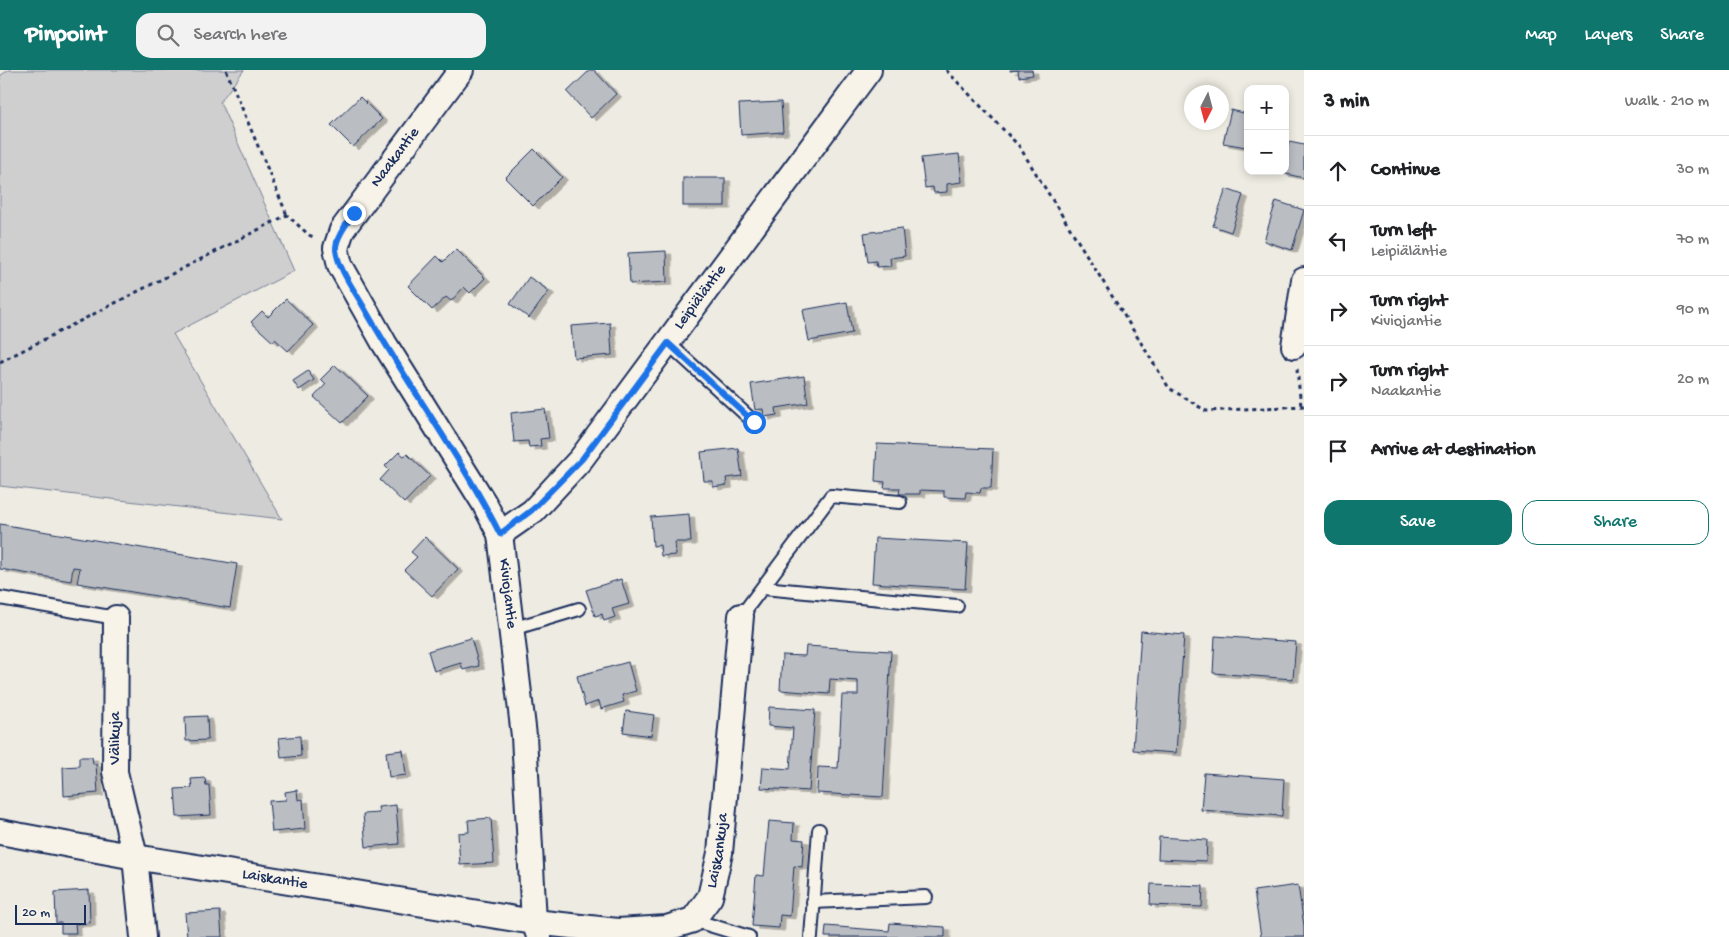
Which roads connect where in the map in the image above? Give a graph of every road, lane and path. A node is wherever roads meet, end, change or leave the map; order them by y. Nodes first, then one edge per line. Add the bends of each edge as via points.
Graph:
1 (226, 70) edge
2 (461, 70) edge
3 (869, 70) edge
4 (946, 70) edge
5 (287, 215) junction
6 (336, 248) junction
7 (1304, 280) edge
8 (1302, 308) edge
9 (668, 343) junction
10 (1294, 346) joint
11 (0, 362) edge
12 (1303, 406) edge
13 (754, 422) dead end
14 (900, 502) dead end
15 (500, 534) junction
16 (763, 588) junction
17 (0, 598) edge
18 (957, 606) dead end
19 (579, 608) dead end
20 (741, 616) joint
21 (116, 618) joint
22 (512, 630) junction
23 (819, 830) dead end
24 (0, 832) edge
25 (135, 856) junction
26 (926, 896) dead end
27 (814, 902) junction
28 (693, 920) junction
29 (537, 930) edge
30 (143, 937) edge
31 (748, 937) edge
32 (811, 937) edge

1 - 5 path
2 - 6 street, Naakantie via 342,230
3 - 9 street, Leipiäläntie
4 - 12 path via 1019,146 1169,388 1206,411
5 - 6 path via 309,235
5 - 11 path
6 - 15 street, Kiviojantie via 340,265 384,343
7 - 8 street
8 - 10 street
9 - 13 lane
9 - 15 street, Leipiäläntie via 582,459 532,510
10 - 12 path
14 - 16 lane via 831,496
15 - 22 street, Kiviojantie
16 - 18 lane
16 - 20 lane
17 - 21 lane
19 - 22 lane
20 - 28 street, Laiskankuja via 720,853 710,897
21 - 25 street, Välikuja via 115,772
22 - 29 street, Kiviojantie via 524,736
23 - 27 lane
24 - 25 street, Laiskantie
25 - 29 street, Laiskantie
25 - 30 street, Välikuja
26 - 27 lane
27 - 32 lane
28 - 29 street via 667,928
28 - 31 lane

